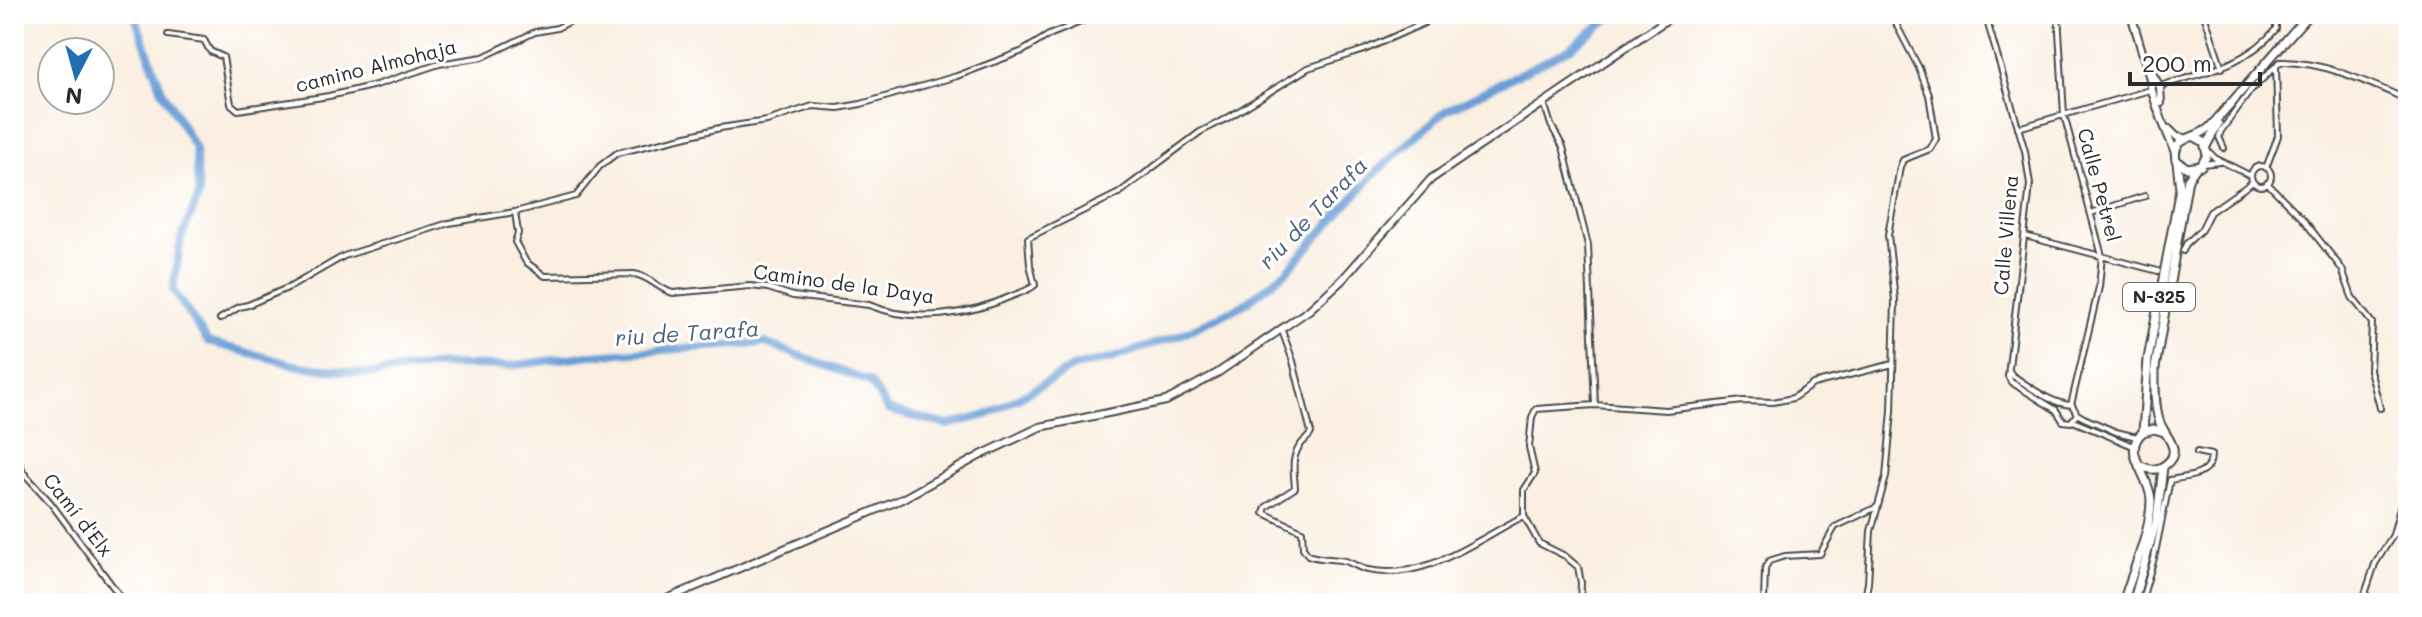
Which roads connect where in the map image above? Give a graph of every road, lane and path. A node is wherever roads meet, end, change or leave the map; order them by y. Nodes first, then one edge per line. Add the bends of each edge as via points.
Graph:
1 (585, 14) edge
2 (1100, 14) edge
3 (1421, 14) edge
4 (1434, 14) edge
5 (1675, 14) edge
6 (1895, 14) edge
7 (1995, 14) edge
8 (2058, 14) edge
9 (2132, 14) edge
10 (2204, 14) edge
11 (2276, 14) edge
12 (2309, 14) edge
13 (1985, 15) edge
14 (1424, 23) junction
15 (168, 35) dead end
16 (2276, 66) junction
17 (2222, 68) junction
18 (2155, 88) junction
19 (2234, 99) junction
20 (2408, 100) edge
21 (1544, 102) junction
22 (2064, 115) junction
23 (2018, 128) junction
24 (2195, 137) junction
25 (2185, 138) junction
26 (2207, 148) junction
27 (2224, 148) dead end
28 (2175, 153) junction
29 (2177, 162) junction
30 (2224, 163) junction
31 (2199, 166) junction
32 (2266, 168) junction
33 (2252, 176) junction
34 (2267, 183) junction
35 (2145, 196) dead end
36 (515, 212) junction
37 (2091, 213) junction
38 (2025, 236) junction
39 (2183, 251) dead end
40 (2102, 256) junction
41 (2158, 271) dead end
42 (220, 319) dead end
43 (1281, 328) junction
44 (1893, 364) junction
45 (2008, 369) junction
46 (1595, 405) junction
47 (2071, 405) junction
48 (2062, 406) junction
49 (2380, 408) dead end
50 (2059, 413) junction
51 (2077, 414) junction
52 (2073, 421) junction
53 (2164, 432) junction
54 (2140, 434) junction
55 (14, 444) edge
56 (2133, 446) junction
57 (2197, 452) dead end
58 (2141, 466) junction
59 (2163, 467) junction
60 (2408, 478) edge
61 (1877, 507) junction
62 (1524, 516) junction
63 (125, 603) edge
64 (657, 603) edge
65 (1580, 603) edge
66 (1764, 603) edge
67 (1864, 603) edge
68 (2123, 603) edge
69 (2133, 603) edge
70 (2141, 603) edge
71 (2362, 603) edge

1 - 15 street, camino Almohaja via 483,57 439,64 329,96 238,110 231,104 223,57 210,51 204,40
2 - 36 street via 1023,51 888,96 838,108 813,106 617,153 576,196
3 - 14 street
4 - 14 street, Camino de la Daya
5 - 21 main road
6 - 44 street via 1929,95 1936,139 1930,149 1903,160 1898,175 1888,235 1895,300
7 - 13 street
8 - 22 street, Calle Petrel
9 - 18 main road
10 - 17 street
11 - 17 street via 2276,29 2254,50
12 - 19 highway, N-325
13 - 23 street, Calle Villena
14 - 36 street, Camino de la Daya via 1308,68 1200,132 1119,193 1028,238 1035,285 959,314 881,310 750,286 673,293 634,274 545,276 526,262 515,242
16 - 20 street via 2294,62 2344,74
16 - 27 street via 2221,131
16 - 32 street via 2278,136
17 - 18 street
18 - 22 street
18 - 25 main road via 2170,131
18 - 28 main road
19 - 24 highway, N-325
19 - 26 highway, N-325
21 - 43 main road via 1431,179 1342,280
21 - 46 street via 1563,147 1588,245
22 - 23 street
22 - 37 street, Calle Petrel
23 - 38 street, Calle Villena via 2029,176
24 - 25 highway
24 - 26 highway
25 - 28 highway
26 - 30 street
26 - 31 highway, N-325
28 - 29 highway, N-325
29 - 31 highway
29 - 54 highway, N-325 via 2180,188 2148,359
30 - 31 street
30 - 33 street
31 - 53 highway, N-325 via 2188,179 2155,368 2155,397
32 - 33 street via 2259,166
32 - 34 street
33 - 34 street via 2261,186
33 - 39 street via 2210,212
34 - 49 street via 2342,269 2352,297 2372,323 2370,370
35 - 37 street
36 - 42 street via 449,223 344,256
37 - 40 street, Calle Petrel
38 - 40 street
38 - 45 street, Calle Villena
40 - 41 street
40 - 47 street, Calle Petrel
43 - 62 street via 1311,433 1292,466 1295,488 1263,510 1302,531 1308,555 1368,570 1420,569
43 - 64 main road via 1216,374 1166,401 1040,427 902,499
44 - 46 street via 1813,384 1793,398 1773,402 1666,410
44 - 61 street via 1886,477
45 - 48 street
45 - 50 street via 2011,382
46 - 62 street via 1542,407 1533,413 1529,447 1535,473 1524,490
47 - 48 street
47 - 51 street
48 - 50 street
50 - 52 street via 2063,421
51 - 52 street
51 - 54 street via 2116,432
52 - 56 street
53 - 54 highway
53 - 59 highway, N-325 via 2174,448
54 - 56 highway, N-325
55 - 63 street, Camí d'Elx via 23,472
56 - 58 highway
57 - 70 street via 2211,455 2210,465 2206,471 2170,480
58 - 59 highway
58 - 68 highway via 2151,498 2148,521
59 - 69 highway, N-325 via 2157,519
60 - 71 street via 2393,535 2375,564
61 - 66 street via 1835,527 1820,554 1769,561
61 - 67 street
62 - 65 street via 1539,543 1578,567

